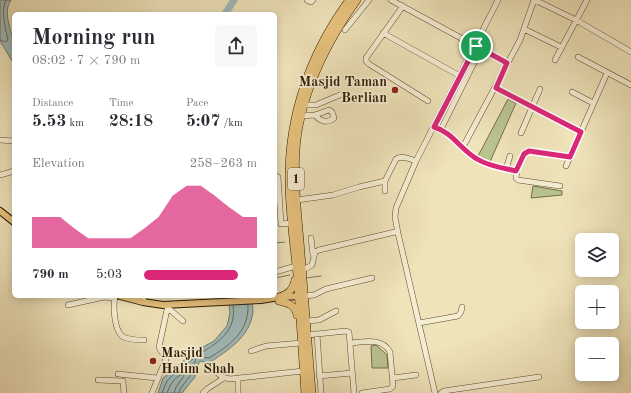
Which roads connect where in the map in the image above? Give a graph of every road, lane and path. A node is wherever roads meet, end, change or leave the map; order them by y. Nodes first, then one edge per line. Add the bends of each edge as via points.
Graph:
1 (307, 0) edge
2 (313, 0) edge
3 (357, 0) edge
4 (369, 0) edge
5 (391, 0) edge
6 (498, 0) edge
7 (535, 0) edge
8 (587, 0) edge
9 (346, 1) edge
10 (403, 6) junction
11 (576, 20) junction
12 (524, 29) junction
13 (345, 30) dead end
14 (384, 33) junction
15 (562, 47) junction
16 (478, 48) junction
17 (631, 52) edge
18 (578, 57) dead end
19 (554, 60) dead end
20 (507, 63) junction
21 (607, 73) junction
22 (460, 76) junction
23 (631, 86) edge
24 (496, 88) junction
25 (540, 89) dead end
26 (572, 92) dead end
27 (342, 94) dead end
28 (428, 101) dead end
29 (594, 103) junction
30 (304, 105) junction
31 (532, 107) junction
32 (315, 115) dead end
33 (301, 116) junction
34 (434, 127) junction
35 (441, 129) junction
36 (581, 132) junction
37 (521, 133) dead end
38 (0, 140) edge
39 (12, 141) edge
40 (463, 147) junction
41 (510, 156) dead end
42 (570, 157) junction
43 (416, 161) junction
44 (566, 166) dead end
45 (506, 169) junction
46 (516, 171) junction
47 (12, 172) edge
48 (0, 175) edge
49 (277, 176) edge
50 (385, 181) junction
51 (560, 186) dead end
52 (385, 191) dead end
53 (297, 200) junction
54 (0, 211) edge
55 (12, 220) edge
56 (292, 220) junction
57 (279, 221) edge
58 (395, 232) dead end
59 (311, 238) dead end
60 (314, 255) junction
61 (296, 266) junction
62 (277, 271) edge
63 (300, 272) junction
64 (372, 278) dead end
65 (103, 298) edge
66 (116, 298) edge
67 (130, 298) edge
68 (301, 298) junction
69 (143, 299) edge
70 (279, 299) junction
71 (68, 305) dead end
72 (168, 306) junction
73 (462, 307) dead end
74 (336, 311) dead end
75 (183, 321) dead end
76 (306, 321) junction
77 (419, 323) junction
78 (300, 326) junction
79 (316, 334) junction
80 (307, 335) junction
81 (144, 340) dead end
82 (301, 343) junction
83 (351, 343) junction
84 (251, 351) dead end
85 (211, 367) dead end
86 (303, 371) junction
87 (352, 373) junction
88 (118, 374) dead end
89 (416, 375) dead end
90 (320, 376) junction
91 (539, 377) dead end
92 (157, 378) junction
93 (224, 378) junction
94 (393, 378) junction
95 (238, 379) junction
96 (98, 380) dead end
97 (442, 392) edge
98 (124, 393) edge
99 (152, 393) edge
100 (203, 393) edge
101 (238, 393) edge
102 (305, 393) edge
103 (312, 393) edge
104 (321, 393) edge
105 (354, 393) edge
106 (362, 393) edge
107 (435, 393) edge

1 - 2 street
3 - 30 highway, 1 via 324,53
4 - 13 street
5 - 10 street
6 - 16 street
7 - 11 street
7 - 12 street
8 - 11 street
9 - 56 highway, 1 via 318,50 295,115 289,161
10 - 14 street
10 - 16 street
11 - 15 street
11 - 17 street
12 - 15 street
12 - 20 street
14 - 22 street
14 - 28 street via 366,58 366,63
15 - 19 street
16 - 20 street
16 - 22 street
16 - 35 street
18 - 21 street
20 - 24 street
21 - 23 street
21 - 29 street
22 - 34 street
24 - 31 street
24 - 40 street
25 - 31 street
26 - 29 street
27 - 30 street via 316,105
29 - 36 street
30 - 33 highway, 1
31 - 36 street
31 - 37 street
32 - 33 street
33 - 53 highway, 1 via 296,168
34 - 35 street
34 - 43 street
35 - 40 street
36 - 42 street
38 - 39 street
40 - 45 street via 479,160
41 - 45 street
42 - 44 street
42 - 46 street via 529,151 524,154
43 - 50 street via 398,157 392,163
43 - 77 street via 394,214
45 - 46 street
46 - 51 street via 518,180
47 - 48 street
49 - 57 street
50 - 52 street
50 - 53 street via 328,196
53 - 63 highway, 1
54 - 55 main road
56 - 57 street
56 - 61 highway, 1
58 - 60 street via 319,250
59 - 60 street
60 - 63 street via 312,265
61 - 62 street
61 - 63 highway, 1
63 - 68 highway, 1
63 - 70 highway via 291,290
64 - 68 street
65 - 71 street
66 - 81 street via 114,312 120,334
67 - 69 main road
68 - 70 main road
68 - 76 highway, 1
68 - 78 highway, 1
69 - 72 main road
70 - 72 main road
70 - 78 highway via 294,307
72 - 75 street
72 - 92 street via 159,347 166,359
73 - 77 street via 458,316
74 - 76 street via 319,320
76 - 80 highway, 1
77 - 107 street
78 - 82 highway, 1
79 - 80 street
79 - 83 street via 346,331 349,332
79 - 90 street
80 - 103 highway, 1
82 - 84 street via 266,346
82 - 86 highway, 1
83 - 87 street
83 - 94 street via 375,341 387,348 390,352
85 - 93 street
86 - 95 street
86 - 102 highway, 1
87 - 90 street
87 - 105 street
88 - 92 street
89 - 94 street
90 - 104 street
91 - 97 street
92 - 99 street
93 - 95 street
93 - 100 street
94 - 106 street via 393,386 390,389
95 - 101 street
96 - 98 street via 123,381

